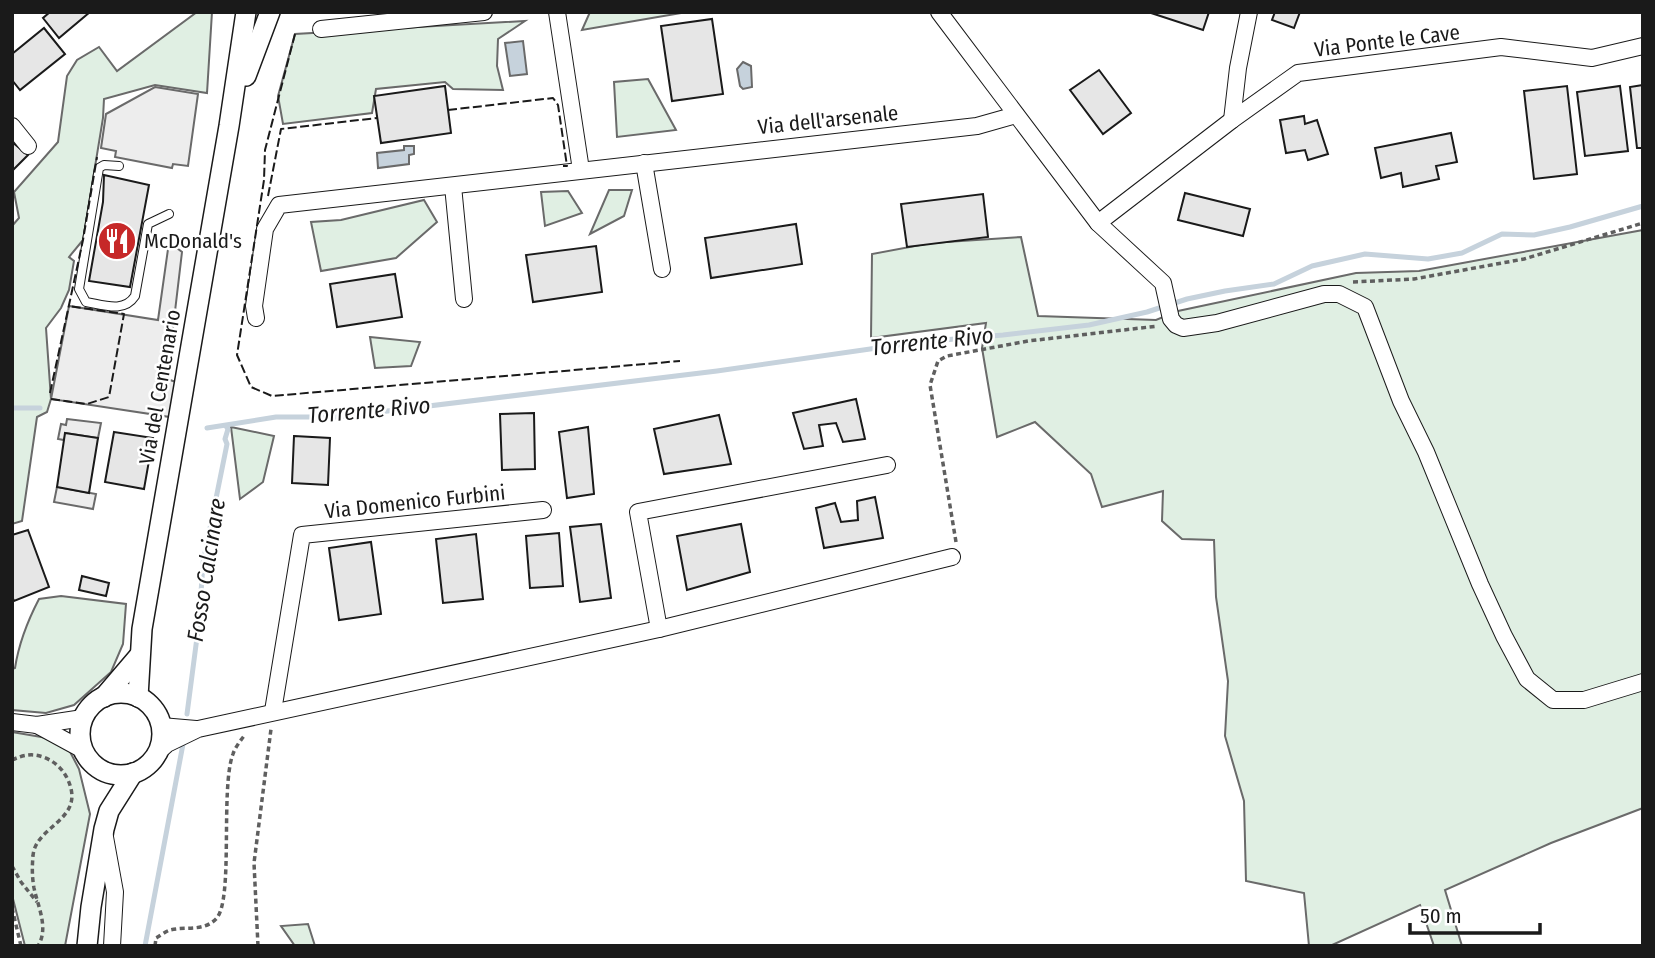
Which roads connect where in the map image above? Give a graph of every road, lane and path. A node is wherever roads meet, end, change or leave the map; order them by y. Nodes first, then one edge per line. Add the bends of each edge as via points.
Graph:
1 (246, 12) edge
2 (270, 12) edge
3 (484, 12) edge
4 (557, 12) edge
5 (939, 12) edge
6 (1249, 12) edge
7 (321, 29) dead end
8 (1643, 46) edge
9 (1016, 115) junction
10 (1232, 120) junction
11 (12, 126) edge
12 (229, 126) junction
13 (28, 146) dead end
14 (645, 163) junction
15 (119, 166) dead end
16 (581, 170) junction
17 (453, 186) junction
18 (169, 215) dead end
19 (1098, 223) junction
20 (1643, 223) edge
21 (662, 269) dead end
22 (1351, 282) dead end
23 (464, 299) dead end
24 (256, 318) dead end
25 (1173, 321) junction
26 (887, 465) dead end
27 (543, 510) dead end
28 (952, 557) joint
29 (659, 629) junction
30 (139, 656) junction
31 (1643, 682) edge
32 (104, 696) junction
33 (138, 697) junction
34 (272, 717) junction
35 (83, 718) junction
36 (12, 722) edge
37 (37, 726) junction
38 (161, 726) junction
39 (263, 726) dead end
40 (198, 729) junction
41 (254, 730) dead end
42 (83, 750) junction
43 (157, 753) junction
44 (12, 760) edge
45 (98, 768) junction
46 (134, 773) junction
47 (106, 820) junction
48 (12, 866) edge
49 (38, 903) junction
50 (91, 907) junction
51 (12, 908) edge
52 (21, 946) edge
53 (38, 946) edge
54 (76, 946) edge
55 (87, 946) edge
56 (112, 946) edge
57 (155, 946) edge
58 (258, 946) edge

1 - 12 street
2 - 12 street
3 - 7 street
4 - 16 street
5 - 9 street
6 - 10 street
8 - 10 street, Via Ponte le Cave via 1592,58 1501,47 1298,73
9 - 14 street, Via dell'arsenale via 977,125
9 - 19 street
10 - 19 street, Via Ponte le Cave
11 - 13 street
12 - 30 street, Via del Centenario
14 - 16 street, Via dell'arsenale
14 - 21 street
15 - 18 lane via 99,168 79,289 86,302 130,304 148,224
16 - 17 street, Via dell'arsenale
17 - 23 street
17 - 24 street, Via dell'arsenale via 279,205 265,229
19 - 25 street via 1164,288
20 - 22 path via 1524,259 1414,279
25 - 28 path via 1028,341 938,361 930,385 957,544
25 - 31 street via 1183,328 1217,323 1324,294 1339,294 1365,307 1480,584 1527,679 1552,700 1584,700
26 - 29 street via 638,512
27 - 34 street, Via Domenico Furbini via 302,535
28 - 29 street
29 - 34 street
30 - 32 street
30 - 33 street, Via del Centenario
32 - 33 street via 127,693
32 - 35 street
33 - 38 street via 153,709
34 - 39 path
34 - 40 street
34 - 58 path via 254,863
35 - 37 street
35 - 42 street
36 - 37 street
37 - 42 street
38 - 40 street
38 - 43 street
40 - 43 street
41 - 57 path via 243,736 233,755 227,785 224,898 217,918 190,930 170,930 156,938
42 - 45 street
43 - 46 street
44 - 49 path via 22,755 47,758 61,768 70,785 67,812 33,851
45 - 46 street via 115,775
45 - 47 street
46 - 47 street
47 - 50 street
47 - 56 street via 115,892
48 - 49 path
49 - 53 path via 43,931
50 - 54 lane
50 - 55 street
51 - 52 path

